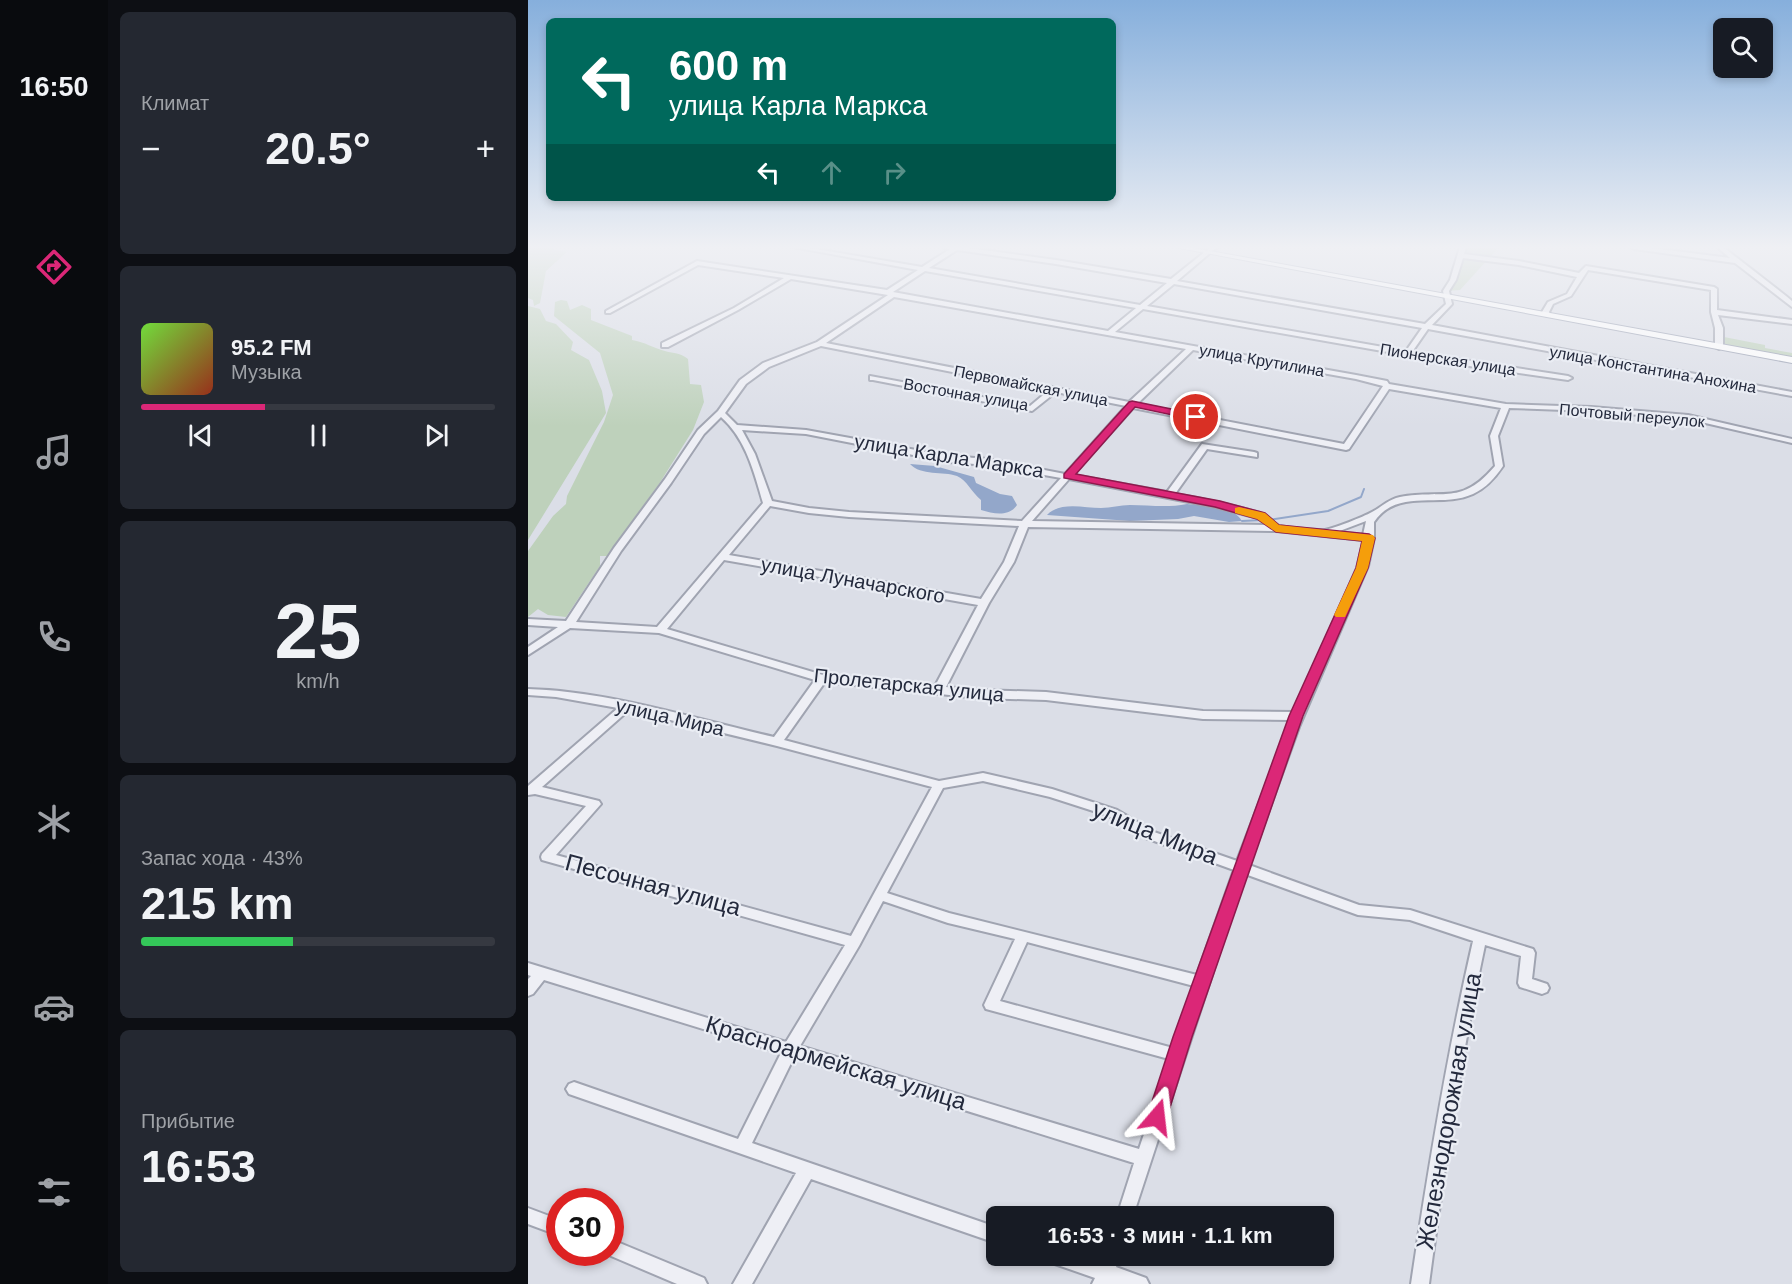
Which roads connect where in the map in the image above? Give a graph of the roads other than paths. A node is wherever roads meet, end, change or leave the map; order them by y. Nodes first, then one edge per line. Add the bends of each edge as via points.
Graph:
1 (617, 307) edge
2 (740, 307) edge
3 (872, 307) edge
4 (967, 307) edge
5 (1142, 307) joint
6 (1317, 307) edge
7 (1446, 307) edge
8 (1508, 307) edge
9 (1548, 307) edge
10 (1714, 307) edge
11 (608, 312) dead end
12 (1714, 312) junction
13 (1547, 314) junction
14 (1792, 322) edge
15 (1427, 326) junction
16 (1110, 333) junction
17 (820, 344) junction
18 (665, 345) dead end
19 (1719, 347) junction
20 (1191, 348) junction
21 (1408, 353) junction
22 (1792, 360) edge
23 (873, 378) dead end
24 (1568, 378) dead end
25 (1387, 386) junction
26 (1054, 390) junction
27 (1792, 394) edge
28 (1132, 404) junction
29 (1506, 406) junction
30 (721, 413) junction
31 (736, 428) junction
32 (1792, 441) edge
33 (1254, 455) dead end
34 (1068, 476) junction
35 (1170, 495) junction
36 (768, 503) junction
37 (1376, 513) junction
38 (1024, 524) junction
39 (1276, 528) junction
40 (1320, 533) junction
41 (1369, 538) junction
42 (722, 558) junction
43 (984, 603) junction
44 (528, 622) edge
45 (570, 623) junction
46 (660, 630) junction
47 (528, 652) edge
48 (822, 678) junction
49 (939, 690) junction
50 (528, 692) edge
51 (627, 706) junction
52 (1296, 716) junction
53 (777, 742) junction
54 (939, 785) junction
55 (530, 791) edge
56 (1242, 867) junction
57 (879, 895) junction
58 (1022, 938) junction
59 (1480, 938) junction
60 (854, 942) junction
61 (535, 971) edge
62 (1202, 982) junction
63 (1542, 988) dead end
64 (528, 990) edge
65 (790, 1049) junction
66 (1176, 1055) junction
67 (574, 1089) dead end
68 (742, 1148) junction
69 (1144, 1158) junction
70 (807, 1170) junction
71 (1128, 1206) edge
72 (528, 1216) edge
73 (546, 1223) edge
74 (986, 1232) edge
75 (624, 1253) edge
76 (1076, 1266) edge
77 (1104, 1279) edge
78 (698, 1284) edge
79 (742, 1284) edge
80 (1140, 1284) edge
81 (1420, 1284) edge

1 - 11 street, улица Крутилина
2 - 18 street
3 - 17 street
4 - 16 street, улица Крутилина
5 - 16 street
5 - 21 street, Пионерская улица
6 - 15 street, улица Константина Анохина
7 - 15 street
8 - 13 main road
9 - 13 street
10 - 12 street
12 - 14 street
12 - 19 street
13 - 19 main road
15 - 21 street
15 - 27 street, улица Константина Анохина
16 - 20 street, улица Крутилина
17 - 26 street, Первомайская улица
17 - 30 street via 766,365 743,382
19 - 22 main road
20 - 25 street, улица Крутилина
20 - 28 street
21 - 24 street, Пионерская улица
23 - 26 street, Восточная улица via 1032,409
25 - 28 street, Первомайская улица via 1346,447
25 - 29 street, улица Крутилина
26 - 28 street, Первомайская улица
28 - 34 street
29 - 32 street, Почтовый переулок via 1688,417
29 - 37 street via 1494,436 1499,466 1489,482 1459,496 1393,500
30 - 31 street
30 - 45 street via 701,432
31 - 34 street, улица Карла Маркса via 806,432
31 - 36 street via 754,459
33 - 35 street via 1205,446
34 - 35 street, улица Карла Маркса
34 - 38 street
35 - 39 street, улица Карла Маркса via 1261,516
36 - 38 street via 839,514
36 - 42 street
37 - 40 street
37 - 41 street via 1369,522
38 - 39 street
38 - 43 street via 1009,562
39 - 40 street, улица Карла Маркса
40 - 41 street, улица Карла Маркса
41 - 52 street via 1362,568
42 - 43 street, улица Луначарского
42 - 46 street
43 - 49 street
44 - 45 street, Пролетарская улица
45 - 46 street, Пролетарская улица
45 - 47 street
46 - 48 street, Пролетарская улица
48 - 49 street, Пролетарская улица
48 - 53 street
49 - 52 street, Пролетарская улица via 1047,696 1203,715
50 - 51 street, улица Мира
51 - 53 street, улица Мира
51 - 55 street
52 - 56 street
53 - 54 street, улица Мира
54 - 56 street, улица Мира via 983,777 1052,793 1113,813 1150,835
54 - 57 street
55 - 60 street, Песочная улица via 595,804 547,857
56 - 59 street, улица Мира via 1358,910 1410,915
56 - 62 street
57 - 58 street
57 - 60 street
58 - 62 street
58 - 66 street via 991,1005
59 - 63 street, улица Мира via 1528,953 1525,983
59 - 81 street, Железнодорожная улица via 1437,1161
60 - 65 street
61 - 64 street
61 - 65 street, Красноармейская улица
62 - 66 street
65 - 68 street
65 - 69 street, Красноармейская улица
66 - 69 street
67 - 68 street
68 - 70 street
69 - 71 street
70 - 74 street
70 - 79 street
72 - 73 street
75 - 78 street
76 - 77 street
77 - 80 street

